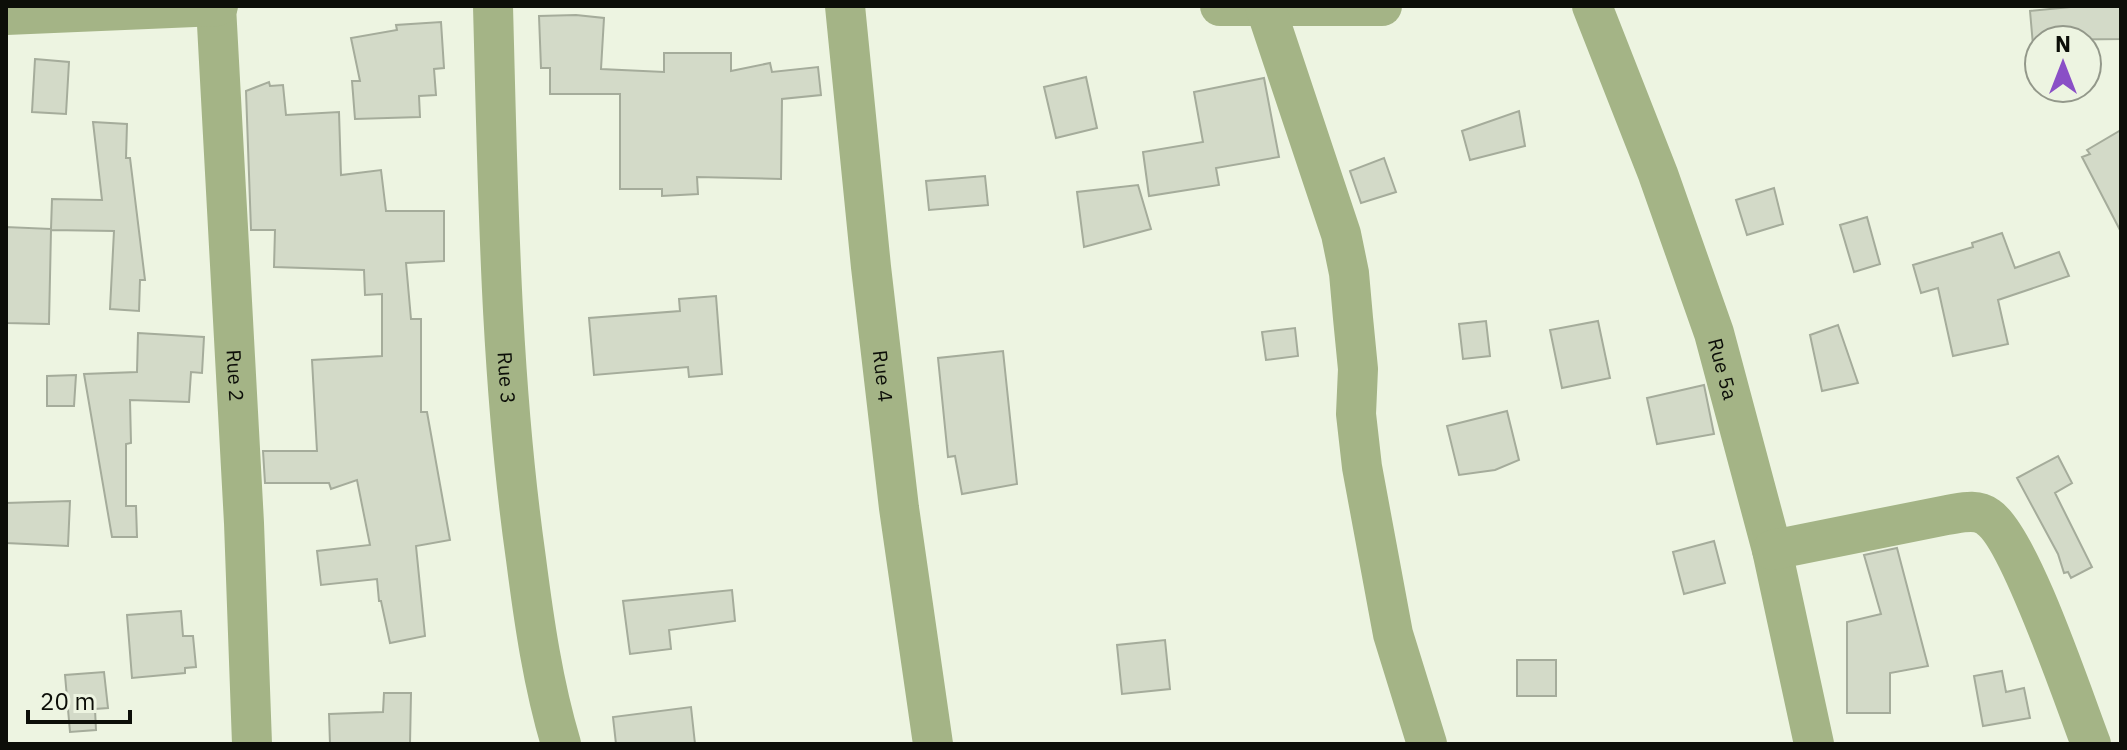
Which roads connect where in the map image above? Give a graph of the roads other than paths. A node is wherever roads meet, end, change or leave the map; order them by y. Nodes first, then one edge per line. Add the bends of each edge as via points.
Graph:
1 (217, 6) edge
2 (493, 6) edge
3 (845, 6) edge
4 (1220, 6) edge
5 (1265, 6) edge
6 (1382, 6) edge
7 (1592, 6) edge
8 (6, 15) edge
9 (1772, 550) junction
10 (252, 744) edge
11 (561, 744) edge
12 (933, 744) edge
13 (1427, 744) edge
14 (1814, 744) edge
15 (2091, 744) edge

1 - 8 street
1 - 10 street, Rue 2
2 - 11 street, Rue 3 via 515,482 542,663
3 - 12 street, Rue 4 via 899,508
4 - 5 street
5 - 6 street
5 - 13 street via 1341,234 1355,331 1362,467 1393,634
7 - 9 street, Rue 5a via 1714,333
9 - 14 street, Rue 5a
9 - 15 street via 1947,515 1985,514 2019,560

